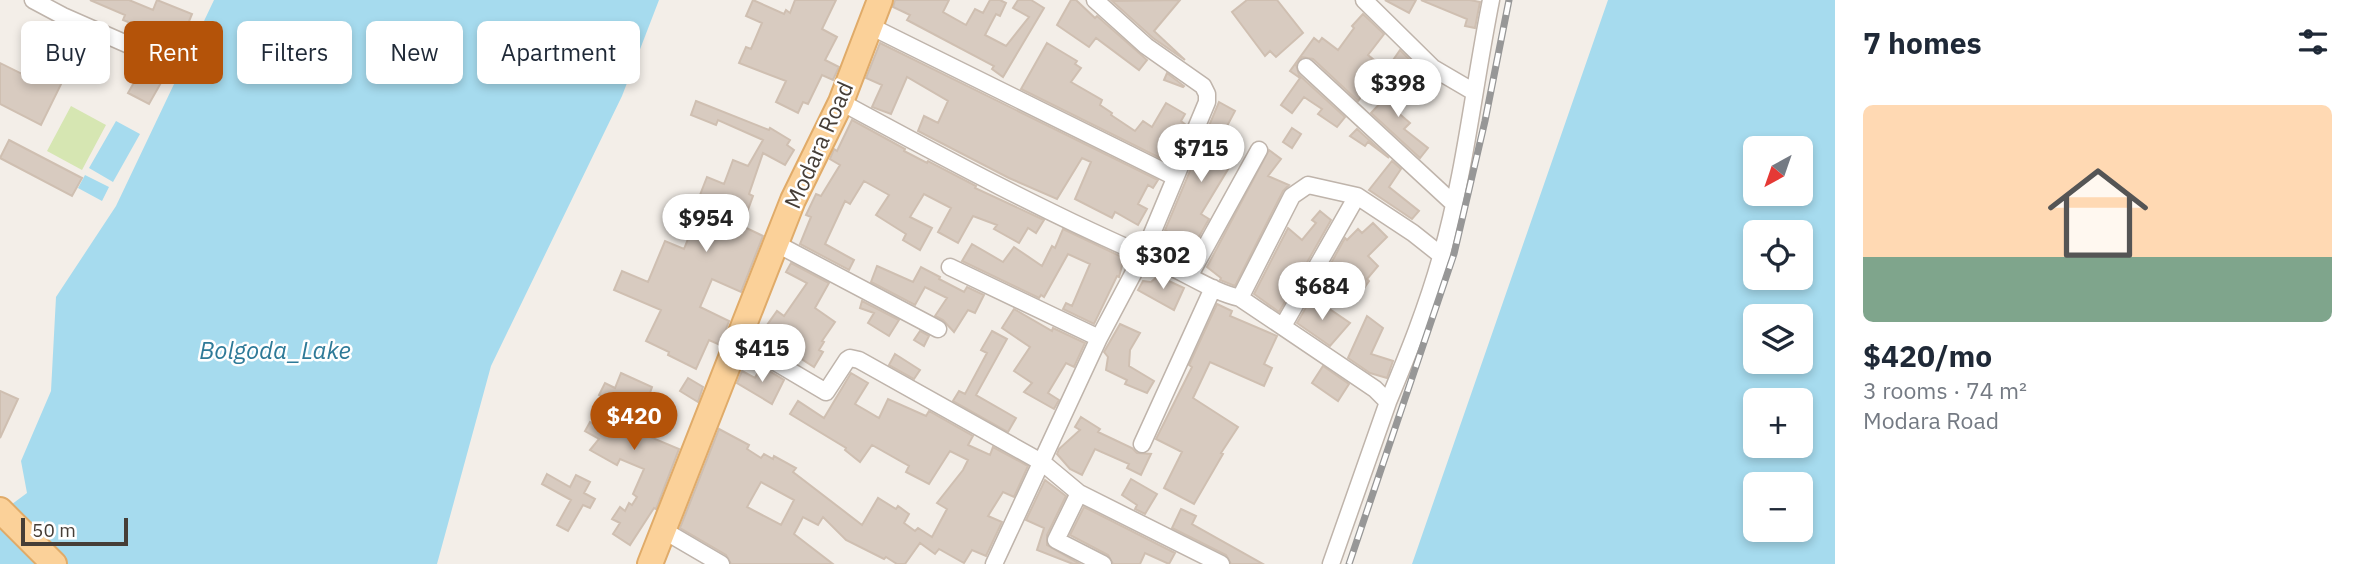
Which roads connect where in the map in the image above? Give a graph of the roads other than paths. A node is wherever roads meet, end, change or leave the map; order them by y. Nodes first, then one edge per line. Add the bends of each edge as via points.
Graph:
1 (33, 0) edge
2 (880, 0) edge
3 (1095, 0) edge
4 (1364, 0) edge
5 (1491, 0) edge
6 (870, 26) junction
7 (124, 43) edge
8 (1306, 66) dead end
9 (1474, 92) junction
10 (841, 102) junction
11 (1259, 149) dead end
12 (1175, 177) junction
13 (1357, 196) junction
14 (1454, 204) junction
15 (777, 244) junction
16 (1143, 255) junction
17 (1441, 256) junction
18 (950, 267) dead end
19 (1190, 275) junction
20 (1213, 288) junction
21 (1240, 298) junction
22 (1283, 326) junction
23 (938, 329) dead end
24 (1099, 338) junction
25 (738, 340) junction
26 (1388, 402) junction
27 (1142, 444) dead end
28 (1043, 463) junction
29 (1079, 493) junction
30 (0, 510) edge
31 (663, 530) junction
32 (998, 563) edge
33 (54, 564) edge
34 (650, 564) edge
35 (721, 564) edge
36 (1103, 564) edge
37 (1221, 564) edge
38 (1331, 564) edge

1 - 7 street
2 - 6 main road, Modara Road
3 - 12 street via 1146,46 1206,90 1207,102
4 - 9 street via 1433,68
5 - 9 street
6 - 10 main road, Modara Road
6 - 12 street
8 - 14 street
9 - 14 street
10 - 15 main road, Modara Road
10 - 16 street
11 - 19 street
12 - 16 street
13 - 17 street
13 - 21 street via 1308,185 1292,197
13 - 22 street
14 - 17 street
15 - 23 street
15 - 25 main road, Modara Road
16 - 19 street
16 - 24 street
17 - 26 street via 1422,320
18 - 24 street
19 - 20 street
20 - 21 street
20 - 27 street
21 - 22 street
22 - 26 street
24 - 28 street
25 - 28 street via 826,392 847,360 854,358
25 - 31 main road, Modara Road
26 - 38 street
28 - 29 street
28 - 32 street
29 - 36 street via 1056,540
29 - 37 street
30 - 33 main road
31 - 34 main road, Modara Road
31 - 35 street

